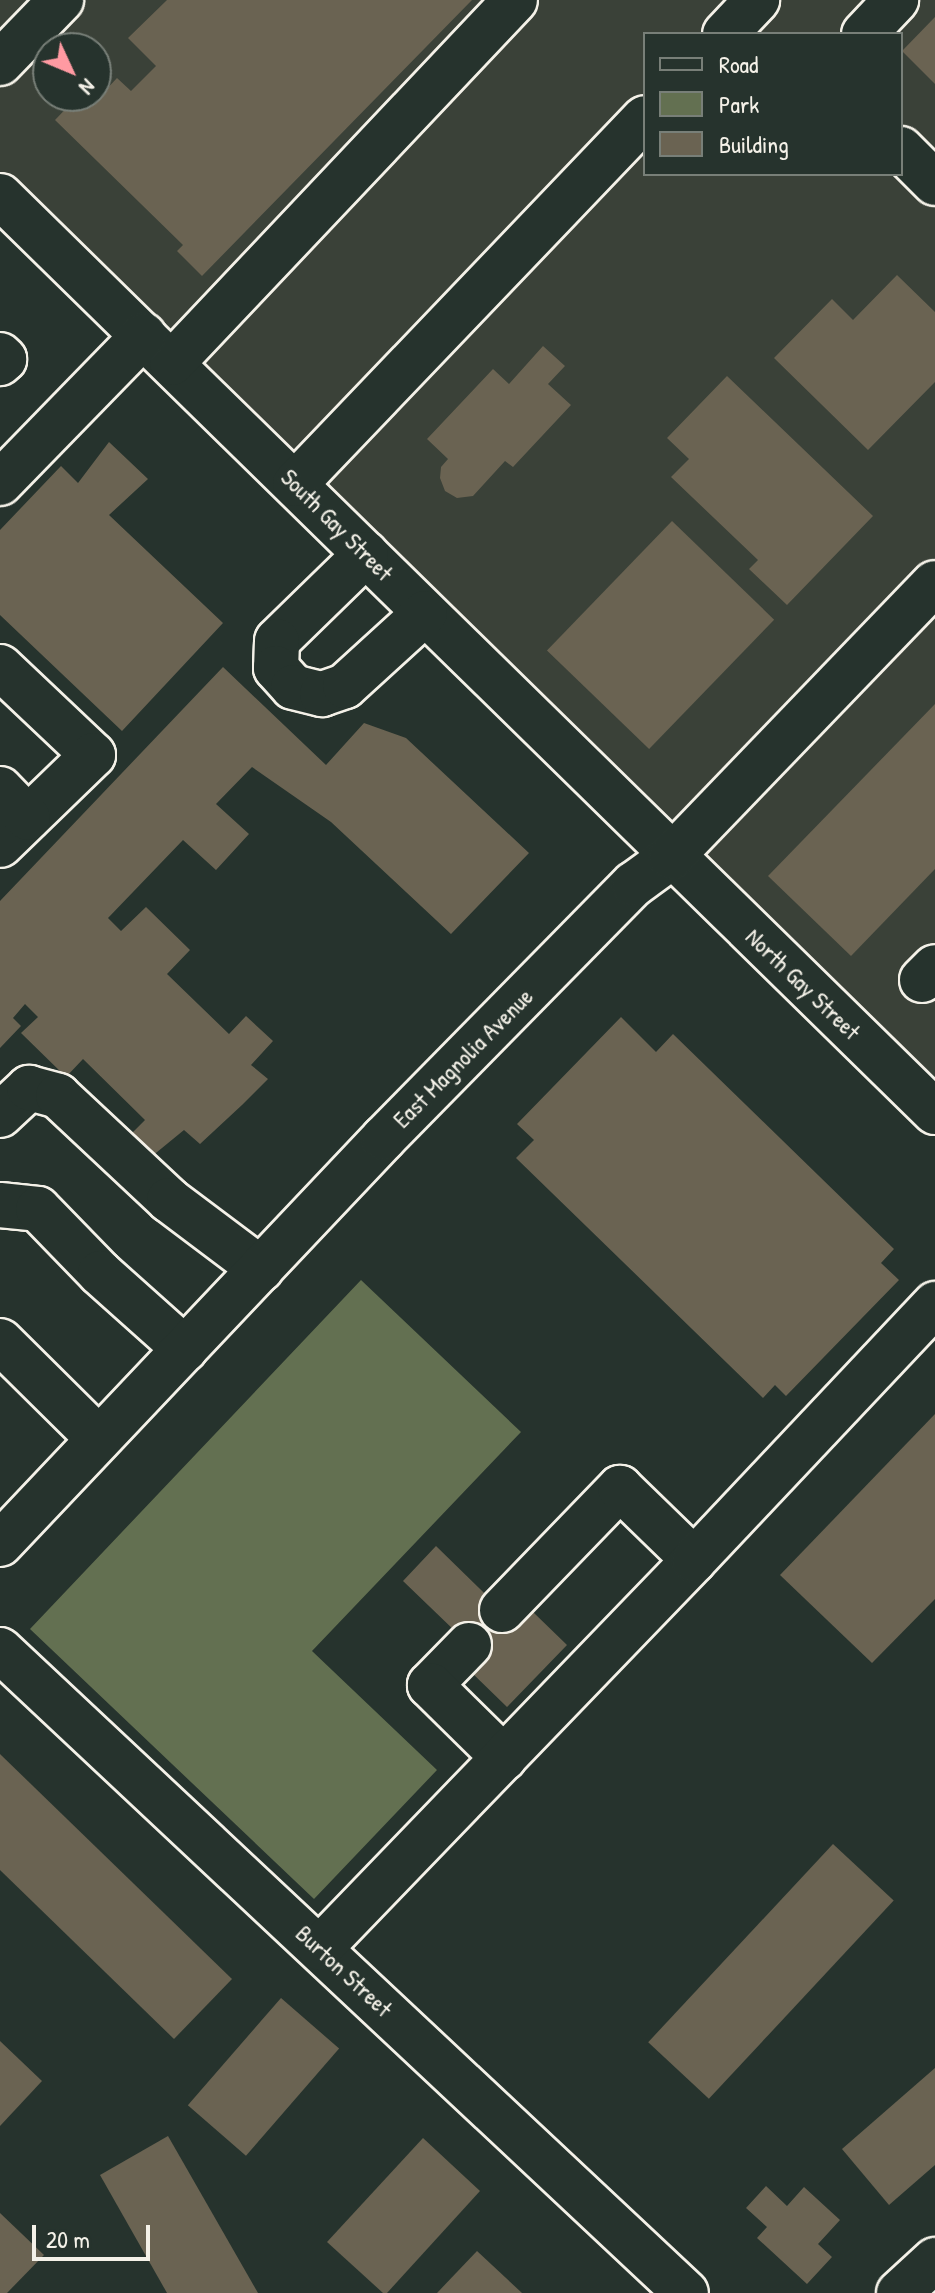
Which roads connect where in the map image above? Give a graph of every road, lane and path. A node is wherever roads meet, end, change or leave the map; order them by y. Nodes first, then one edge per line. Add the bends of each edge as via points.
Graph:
1 (61, 0) edge
2 (515, 0) edge
3 (757, 0) edge
4 (896, 0) edge
5 (727, 32) edge
6 (866, 32) edge
7 (0, 63) edge
8 (643, 120) edge
9 (903, 151) edge
10 (935, 183) edge
11 (0, 196) edge
12 (158, 349) junction
13 (0, 355) edge
14 (0, 363) edge
15 (0, 483) edge
16 (295, 484) junction
17 (366, 554) junction
18 (935, 583) edge
19 (425, 613) junction
20 (0, 667) edge
21 (9, 817) edge
22 (671, 857) junction
23 (934, 1108) edge
24 (0, 1115) edge
25 (0, 1205) edge
26 (261, 1269) junction
27 (935, 1304) edge
28 (0, 1341) edge
29 (185, 1349) junction
30 (99, 1439) junction
31 (0, 1544) edge
32 (694, 1560) junction
33 (502, 1610) dead end
34 (469, 1645) dead end
35 (0, 1650) edge
36 (504, 1758) junction
37 (320, 1948) junction
38 (935, 2260) edge
39 (686, 2293) edge
40 (899, 2293) edge

1 - 7 street
2 - 12 street
3 - 5 street
4 - 6 street
8 - 16 street
9 - 10 street
11 - 12 street, South Gay Street
12 - 15 street
12 - 16 street, South Gay Street
13 - 14 street
16 - 17 street, South Gay Street
17 - 19 street, South Gay Street
17 - 19 street via 277,641 276,668 293,687 322,694 345,686
18 - 22 street, East Magnolia Avenue
19 - 22 street, South Gay Street
20 - 21 street via 93,755
22 - 23 street, North Gay Street
22 - 26 street, East Magnolia Avenue via 634,884
24 - 26 street via 29,1088 58,1096 169,1200
25 - 29 street via 38,1209
26 - 29 street, East Magnolia Avenue
27 - 32 street
28 - 30 street
29 - 30 street, East Magnolia Avenue
30 - 31 street, East Magnolia Avenue
32 - 33 street via 620,1488
32 - 36 street
34 - 36 street via 430,1685
35 - 37 street, Burton Street
36 - 37 street
37 - 39 street, Burton Street
38 - 40 street

